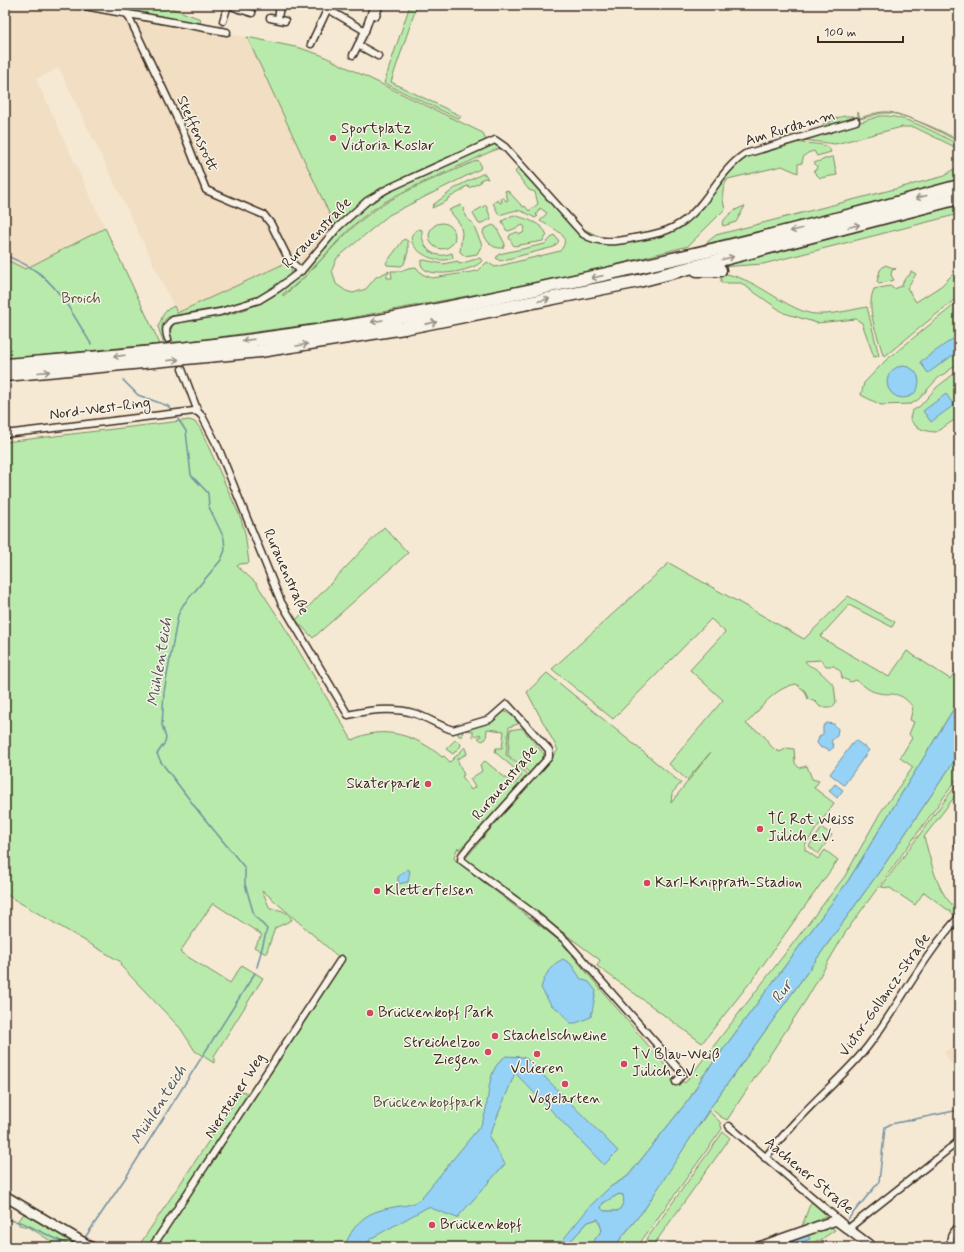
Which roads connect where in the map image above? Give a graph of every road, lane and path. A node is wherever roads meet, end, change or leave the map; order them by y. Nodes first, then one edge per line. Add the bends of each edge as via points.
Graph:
1 (79, 5) edge
2 (229, 5) edge
3 (246, 5) edge
4 (280, 5) edge
5 (325, 6) edge
6 (239, 9) junction
7 (252, 13) dead end
8 (371, 14) dead end
9 (128, 15) junction
10 (270, 18) dead end
11 (278, 20) junction
12 (223, 21) dead end
13 (285, 21) dead end
14 (365, 31) junction
15 (227, 32) dead end
16 (311, 44) dead end
17 (358, 45) junction
18 (353, 55) dead end
19 (378, 56) dead end
20 (856, 122) dead end
21 (495, 140) joint
22 (959, 186) edge
23 (959, 198) edge
24 (695, 246) dead end
25 (635, 269) junction
26 (720, 270) dead end
27 (301, 271) junction
28 (676, 271) junction
29 (168, 339) dead end
30 (5, 364) edge
31 (182, 369) dead end
32 (5, 375) edge
33 (198, 412) junction
34 (5, 434) edge
35 (959, 841) edge
36 (959, 845) edge
37 (959, 917) edge
38 (341, 959) dead end
39 (676, 1082) dead end
40 (729, 1126) dead end
41 (959, 1141) edge
42 (765, 1158) junction
43 (5, 1196) edge
44 (840, 1221) junction
45 (959, 1226) edge
46 (849, 1228) junction
47 (85, 1243) edge
48 (152, 1247) edge
49 (759, 1247) edge
50 (872, 1247) edge
51 (953, 1247) edge

1 - 9 street
2 - 6 street
2 - 12 street
3 - 6 street
4 - 11 street
5 - 14 street
5 - 16 street
6 - 7 street
8 - 14 street
9 - 15 street
9 - 27 street, Steffensrott via 182,129 206,190 264,216 271,224 289,260
10 - 11 street
11 - 13 street
14 - 17 street
17 - 18 street
17 - 19 street
20 - 21 street, Am Rurdamm via 745,154 731,165 690,217 664,232 617,242 596,240 583,234 505,147
21 - 27 street, Rurauenstraße via 387,189 367,201 338,227
22 -> 25 highway via 849,217
28 -> 23 highway
24 - 25 highway
25 -> 30 highway via 332,329 109,357
26 - 28 highway
27 - 29 street, Rurauenstraße via 259,300 220,312 173,320 165,331
32 -> 28 highway via 260,351 506,308
31 - 33 street, Rurauenstraße
33 - 34 street, Nord-West-Ring
33 - 39 street, Rurauenstraße via 218,447 281,602 348,715 372,709 394,710 413,713 453,730 490,719 506,704 549,750 549,757 470,845 461,860 533,913 566,941 683,1074
35 - 36 street
37 - 42 street, Victor-Gollancz-Straße via 917,971 868,1046
38 - 48 street, Niersteiner Weg
40 - 42 street, Aachener Straße
41 - 46 street
42 - 44 street, Aachener Straße
43 - 47 main road
44 - 46 main road, Aachener Straße
44 - 49 main road via 833,1220
45 - 51 street via 951,1235
46 - 50 main road, Aachener Straße

